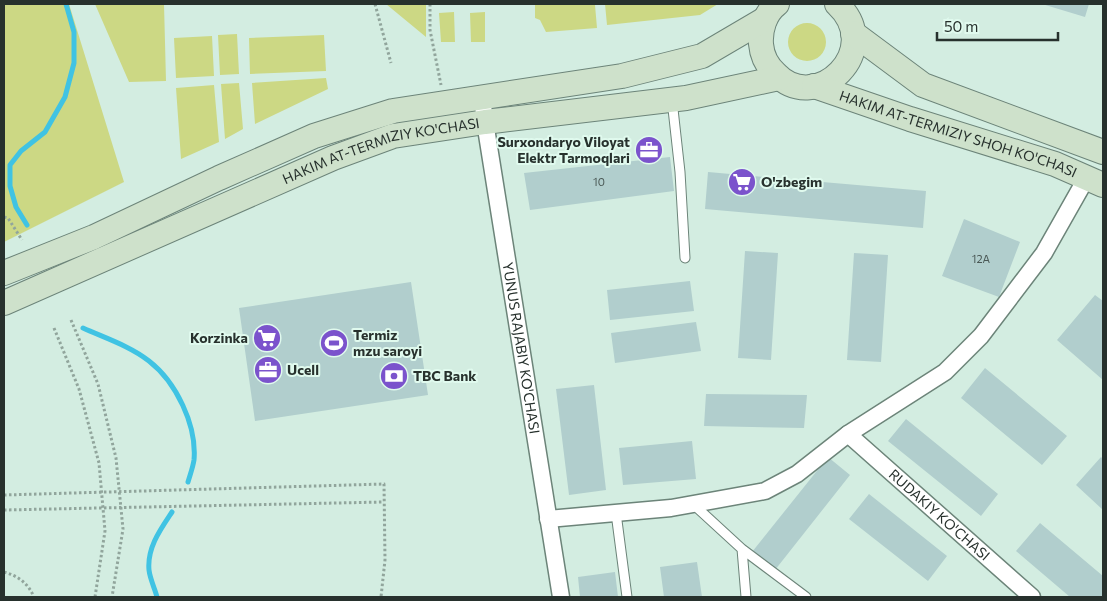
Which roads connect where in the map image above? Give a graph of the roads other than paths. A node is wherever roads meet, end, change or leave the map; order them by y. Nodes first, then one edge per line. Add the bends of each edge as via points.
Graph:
1 (837, 4) edge
2 (772, 8) edge
3 (853, 33) junction
4 (779, 78) junction
5 (814, 86) junction
6 (482, 97) junction
7 (672, 99) junction
8 (485, 122) junction
9 (1103, 152) edge
10 (1095, 181) edge
11 (684, 258) dead end
12 (4, 274) edge
13 (4, 303) edge
14 (848, 434) junction
15 (693, 504) junction
16 (616, 513) junction
17 (548, 519) junction
18 (742, 549) junction
19 (561, 597) edge
20 (627, 597) edge
21 (746, 597) edge
22 (806, 597) edge
23 (1032, 597) edge

1 - 3 main road via 848,17
2 - 4 main road via 760,35 761,51
2 - 6 main road, HAKIM AT-TERMIZIY KO'CHASI via 702,56 622,76
3 - 5 main road via 853,48 840,73 828,82
3 - 9 main road via 922,85
4 - 5 main road, HAKIM AT-TERMIZIY SHOH KO'CHASI via 802,87
4 - 7 main road, HAKIM AT-TERMIZIY KO'CHASI
5 - 10 main road, HAKIM AT-TERMIZIY SHOH KO'CHASI via 1055,164
6 - 8 street, YUNUS RAJABIY KO'CHASI
6 - 12 main road, HAKIM AT-TERMIZIY KO'CHASI via 393,111 314,136 94,237
7 - 8 main road, HAKIM AT-TERMIZIY KO'CHASI
7 - 11 lane
8 - 13 main road, HAKIM AT-TERMIZIY KO'CHASI via 393,136 341,155
8 - 17 street, YUNUS RAJABIY KO'CHASI
10 - 14 street via 981,336 945,372
14 - 15 street via 797,474 765,491
14 - 23 street, RUDAKIY KO'CHASI
15 - 16 street
15 - 18 lane
16 - 17 street
16 - 20 lane
17 - 19 street, YUNUS RAJABIY KO'CHASI
18 - 21 lane
18 - 22 lane

